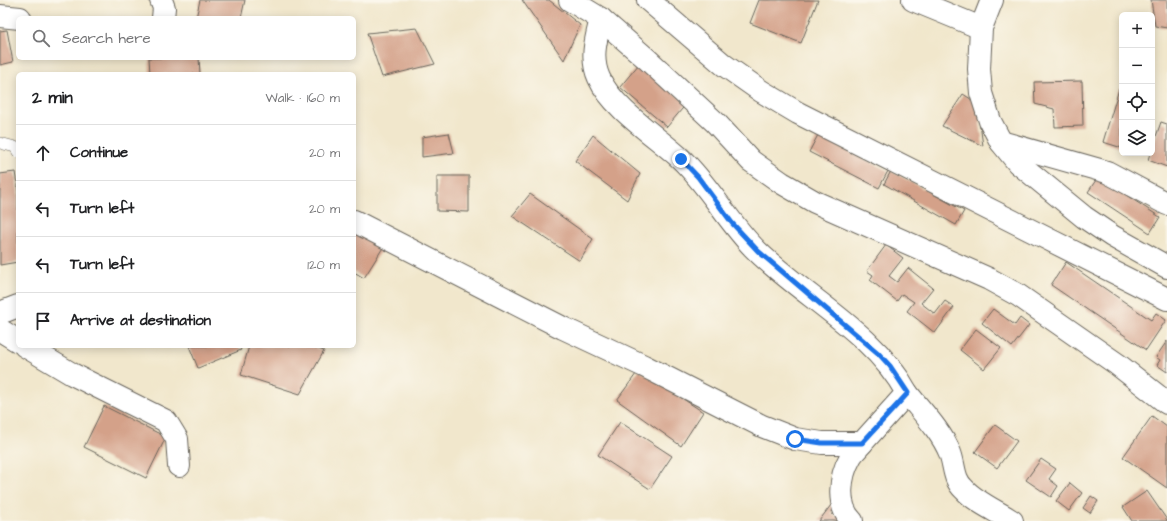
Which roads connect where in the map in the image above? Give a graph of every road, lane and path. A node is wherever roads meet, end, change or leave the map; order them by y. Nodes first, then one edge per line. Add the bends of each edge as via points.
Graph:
1 (161, 0) edge
2 (570, 0) edge
3 (648, 0) edge
4 (913, 0) edge
5 (992, 0) edge
6 (0, 16) edge
7 (163, 16) edge
8 (16, 18) edge
9 (601, 19) junction
10 (981, 28) junction
11 (1001, 142) junction
12 (0, 143) edge
13 (16, 150) edge
14 (1167, 204) edge
15 (356, 222) edge
16 (1167, 266) edge
17 (1167, 299) edge
18 (16, 307) edge
19 (0, 313) edge
20 (0, 330) edge
21 (16, 341) edge
22 (28, 348) edge
23 (908, 393) junction
24 (1167, 403) edge
25 (862, 443) junction
26 (179, 466) dead end
27 (852, 521) edge
28 (1012, 521) edge

1 - 7 main road
2 - 9 main road
3 - 17 main road via 724,65 798,113
4 - 10 main road
5 - 10 main road
6 - 8 main road
9 - 23 main road via 593,58 599,78 613,99 681,159 758,251 878,353
9 - 24 main road via 716,123 751,161 815,202 988,279 1018,295 1111,359
10 - 11 main road via 981,93 990,121
11 - 14 main road via 1106,172
11 - 16 main road via 1018,163 1084,217 1112,236
12 - 13 lane
15 - 25 main road via 762,426 795,439 822,443
18 - 19 main road
20 - 21 main road
22 - 26 main road via 72,374 166,421 178,439
23 - 25 main road
23 - 28 main road via 942,438 950,454 957,480 963,488 973,498
25 - 27 main road via 850,457 842,491 842,504

